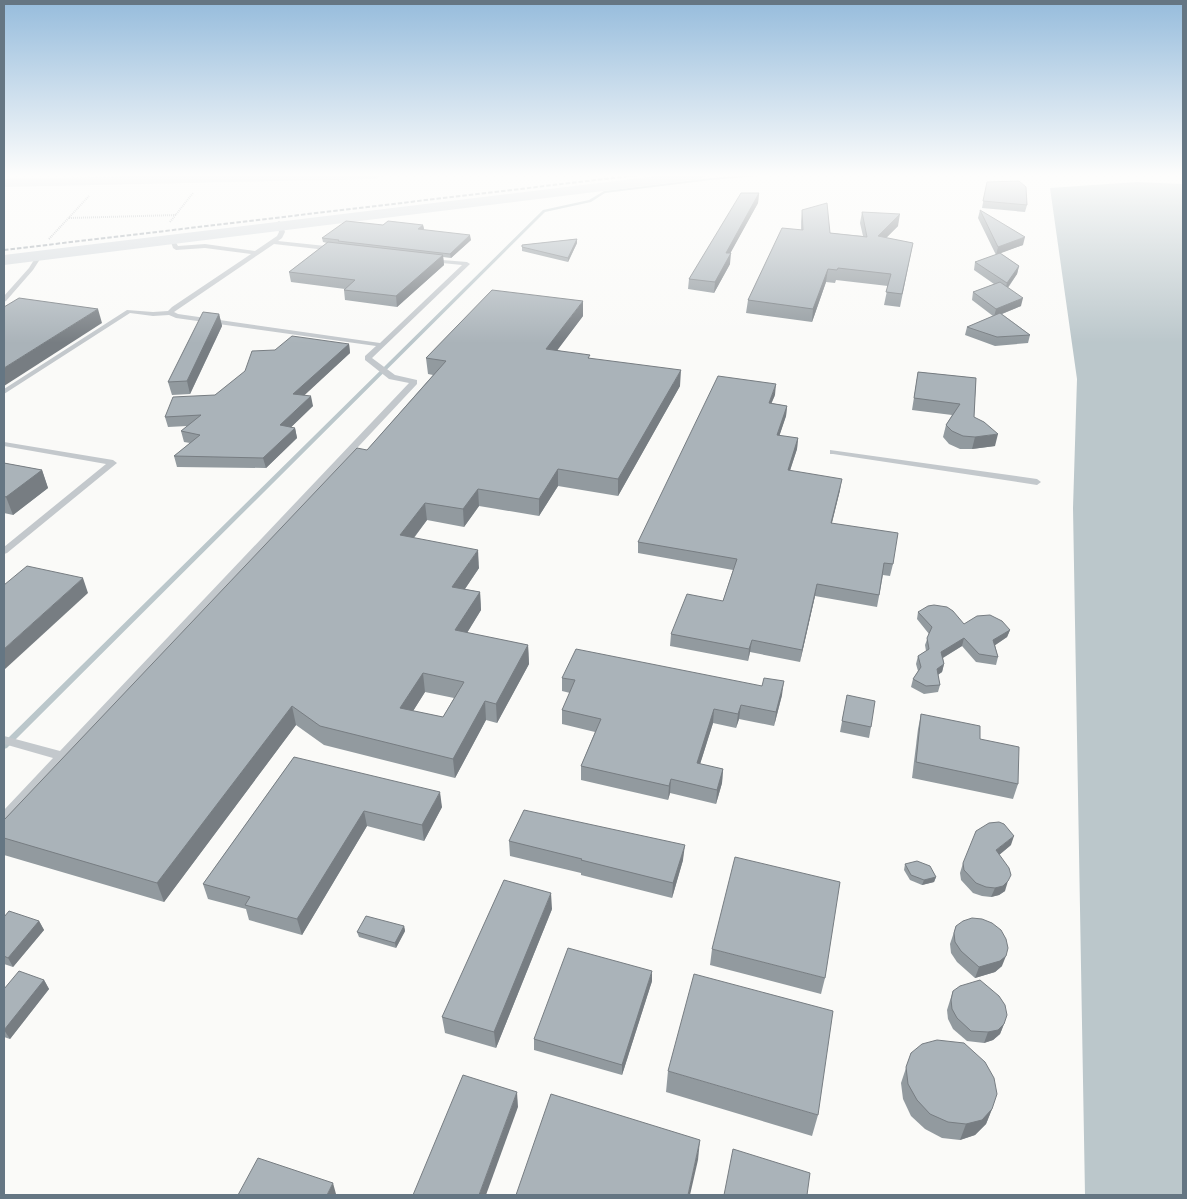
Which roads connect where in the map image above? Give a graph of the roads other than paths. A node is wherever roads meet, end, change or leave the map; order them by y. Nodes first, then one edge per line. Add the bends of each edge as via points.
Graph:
1 (230, 231) edge
2 (237, 231) edge
3 (281, 231) edge
4 (172, 240) junction
5 (273, 242) junction
6 (342, 250) edge
7 (256, 253) junction
8 (39, 256) junction
9 (4, 258) edge
10 (419, 258) edge
11 (4, 300) edge
12 (170, 313) junction
13 (381, 345) junction
14 (4, 392) edge
15 (4, 444) edge
16 (833, 452) dead end
17 (1037, 482) dead end
18 (4, 551) edge
19 (4, 740) edge
20 (62, 756) junction
21 (4, 818) edge

1 - 9 main road
2 - 4 main road
3 - 5 lane via 282,235
4 - 7 lane via 176,248 205,246
4 - 8 main road
5 - 6 lane
5 - 7 lane
7 - 12 lane
8 - 9 main road
8 - 11 lane
10 - 13 lane via 467,264
12 - 13 lane
12 - 14 lane via 129,311
13 - 20 lane via 368,358 392,377 414,382
15 - 18 lane via 113,463
16 - 17 lane
19 - 20 lane
20 - 21 lane

